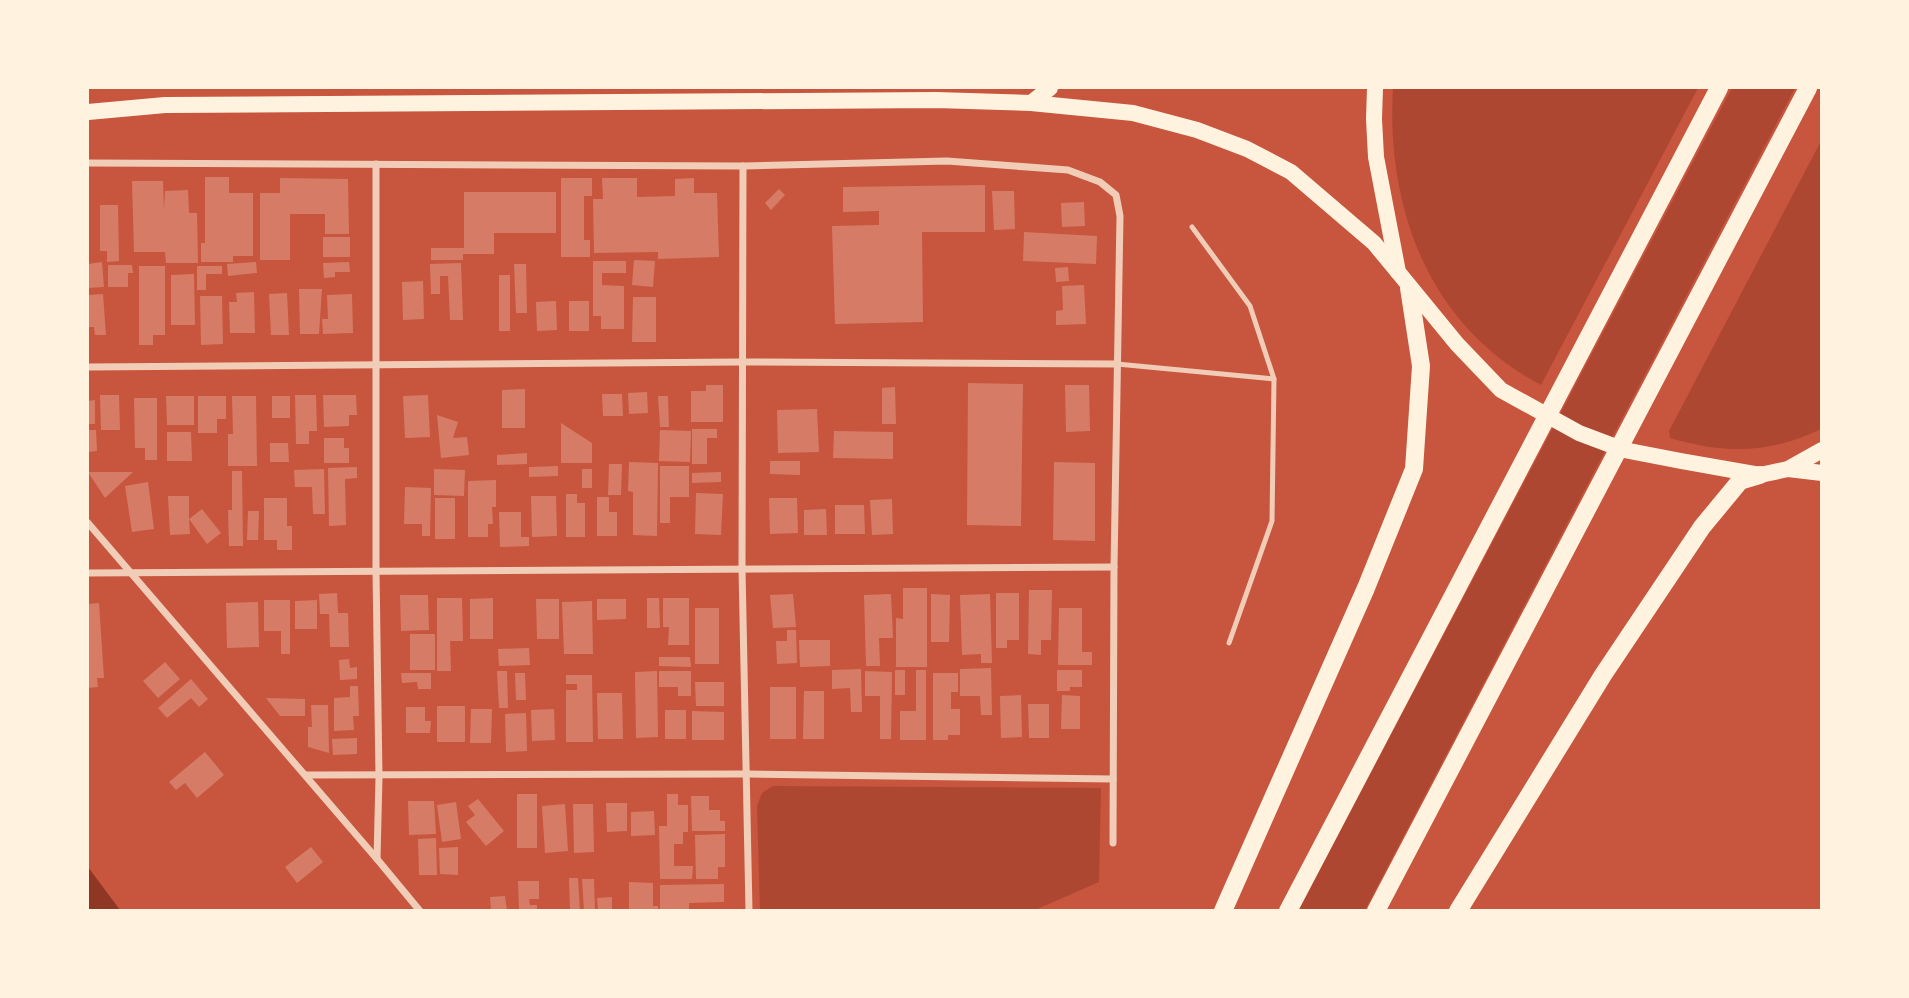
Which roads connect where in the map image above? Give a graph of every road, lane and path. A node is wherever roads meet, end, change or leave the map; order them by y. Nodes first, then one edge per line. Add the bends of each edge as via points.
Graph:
1 (1050, 88) edge
2 (1375, 88) edge
3 (1719, 88) edge
4 (1808, 88) edge
5 (1031, 103) junction
6 (88, 112) edge
7 (88, 163) edge
8 (376, 164) junction
9 (743, 166) junction
10 (1192, 227) dead end
11 (1398, 272) junction
12 (1409, 288) junction
13 (741, 362) junction
14 (1117, 363) junction
15 (376, 366) junction
16 (88, 367) edge
17 (1274, 379) junction
18 (1822, 450) edge
19 (1788, 469) junction
20 (1822, 473) edge
21 (1760, 475) junction
22 (88, 523) edge
23 (1114, 567) junction
24 (742, 569) junction
25 (376, 571) junction
26 (128, 572) junction
27 (88, 573) edge
28 (1229, 643) dead end
29 (746, 774) junction
30 (306, 775) junction
31 (379, 776) junction
32 (1113, 779) junction
33 (1113, 842) dead end
34 (377, 859) junction
35 (420, 911) edge
36 (749, 911) edge
37 (1223, 911) edge
38 (1288, 911) edge
39 (1376, 911) edge
40 (1458, 911) edge

1 - 5 main road
2 - 11 main road via 1376,157
3 - 38 highway
4 - 39 highway
5 - 6 main road via 804,100 165,105
5 - 11 main road via 1133,113 1247,149 1291,172 1339,211
7 - 8 street
8 - 9 street
8 - 15 street
9 - 13 street
9 - 14 street via 947,161 1068,170 1100,182 1116,195 1120,216
10 - 17 lane via 1250,306
11 - 12 main road
12 - 21 main road via 1501,390 1567,427 1624,450
12 - 37 highway via 1421,366 1414,469
13 - 14 street
13 - 15 street
13 - 24 street
14 - 17 lane
14 - 23 street
15 - 16 street
15 - 25 street
17 - 28 lane via 1272,521
18 - 19 main road
19 - 20 main road
19 - 21 main road
21 - 40 highway via 1740,481 1702,527 1603,675
22 - 26 street
23 - 24 street
23 - 32 street
24 - 25 street
24 - 29 street
25 - 26 street
25 - 31 street
26 - 27 street
26 - 30 street
29 - 31 street
29 - 32 street
29 - 36 street
30 - 31 street
30 - 34 street
31 - 34 street
32 - 33 street
34 - 35 street

